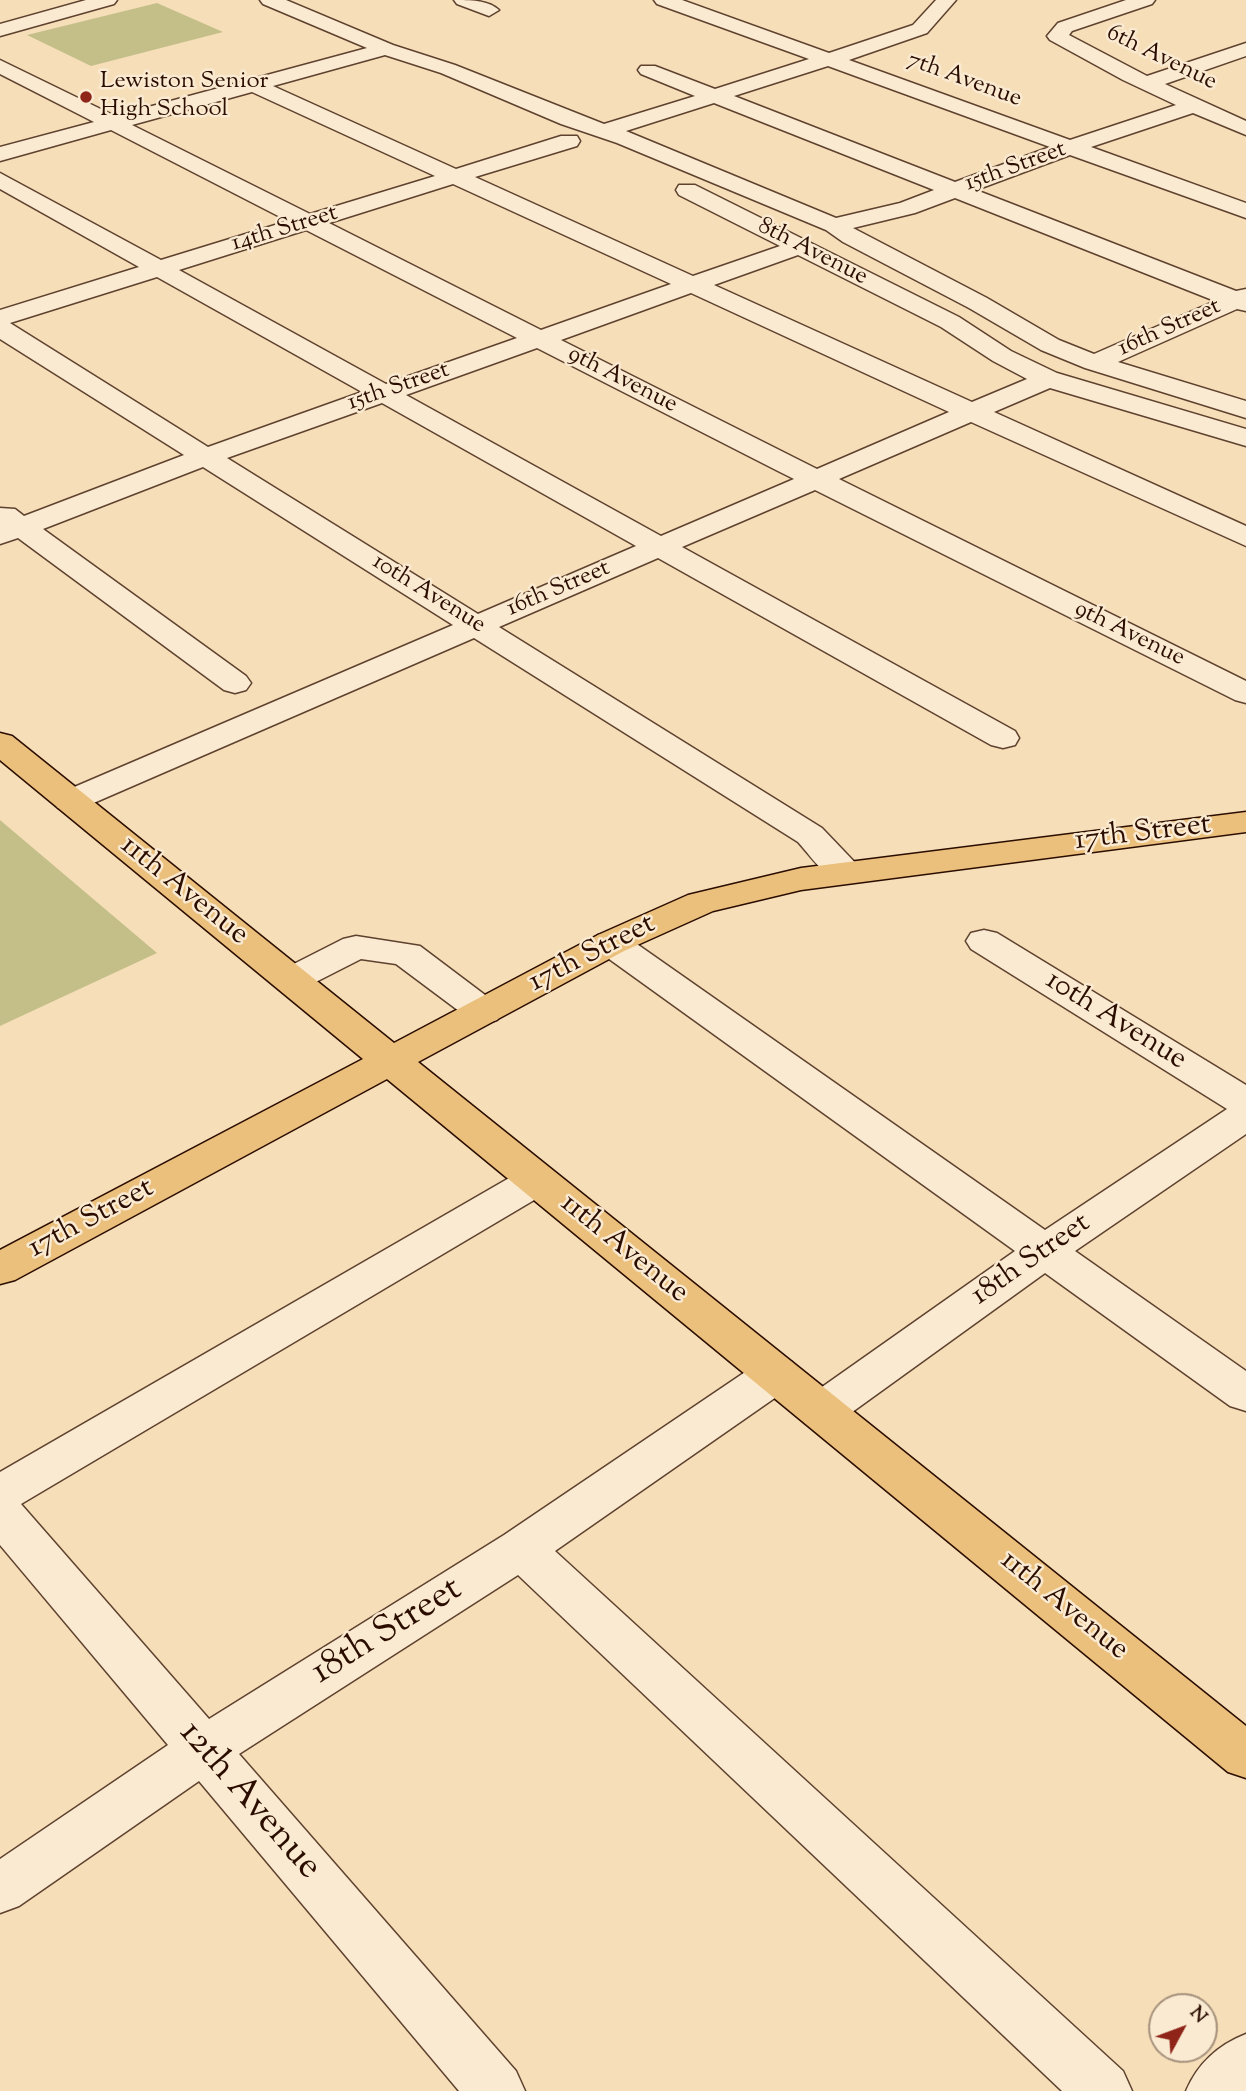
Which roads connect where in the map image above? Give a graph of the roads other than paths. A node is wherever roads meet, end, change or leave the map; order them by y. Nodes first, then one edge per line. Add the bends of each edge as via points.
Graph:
1 (107, 0) edge
2 (270, 0) edge
3 (324, 0) edge
4 (464, 0) edge
5 (664, 0) edge
6 (946, 0) edge
7 (1145, 0) edge
8 (75, 3) edge
9 (290, 9) junction
10 (489, 10) dead end
11 (0, 30) edge
12 (386, 49) junction
13 (1246, 49) edge
14 (830, 60) junction
15 (0, 66) edge
16 (648, 70) dead end
17 (1148, 83) junction
18 (254, 85) junction
19 (715, 96) junction
20 (1196, 105) junction
21 (116, 123) junction
22 (1246, 129) edge
23 (569, 141) junction
24 (598, 141) junction
25 (1071, 147) junction
26 (0, 155) edge
27 (454, 177) junction
28 (0, 180) edge
29 (664, 181) dead end
30 (956, 190) junction
31 (1246, 211) edge
32 (311, 221) junction
33 (835, 225) junction
34 (799, 247) junction
35 (157, 269) junction
36 (690, 285) junction
37 (1243, 300) edge
38 (0, 318) edge
39 (0, 328) edge
40 (539, 338) junction
41 (1094, 363) junction
42 (1048, 379) junction
43 (383, 394) junction
44 (1246, 410) edge
45 (971, 412) junction
46 (1246, 438) edge
47 (205, 457) junction
48 (817, 479) junction
49 (7, 524) edge
50 (1246, 537) edge
51 (659, 547) junction
52 (477, 625) junction
53 (235, 683) dead end
54 (1246, 693) edge
55 (1003, 738) dead end
56 (0, 743) edge
57 (70, 801) junction
58 (1246, 822) edge
59 (847, 873) junction
60 (985, 941) dead end
61 (611, 943) junction
62 (292, 980) junction
63 (484, 1012) junction
64 (390, 1060) junction
65 (1246, 1103) edge
66 (1246, 1115) edge
67 (537, 1180) junction
68 (1045, 1251) junction
69 (0, 1269) edge
70 (776, 1374) junction
71 (1246, 1394) edge
72 (821, 1411) junction
73 (0, 1494) edge
74 (0, 1512) edge
75 (520, 1549) junction
76 (204, 1750) junction
77 (1246, 1756) edge
78 (0, 1889) edge
79 (1246, 2061) edge
80 (496, 2091) edge
81 (1103, 2091) edge
82 (1215, 2091) edge

1 - 8 street
2 - 9 street, 8th Avenue
3 - 9 street
4 - 10 street
5 - 14 street, 7th Avenue
6 - 14 street via 920,29
7 - 17 street, 6th Avenue via 1087,19 1057,36
8 - 11 street
9 - 12 street, 8th Avenue
12 - 18 street
12 - 23 street, 8th Avenue via 405,70
12 - 24 street, 8th Avenue via 448,69
13 - 17 street
14 - 19 street
14 - 25 street, 7th Avenue
15 - 21 street, 9th Avenue
16 - 19 street
17 - 20 street, 6th Avenue
18 - 21 street
18 - 27 street
19 - 24 street
19 - 30 street
20 - 22 street, 6th Avenue
20 - 25 street, 15th Street
21 - 26 street
21 - 32 street, 9th Avenue
23 - 24 street, 8th Avenue
23 - 27 street, 14th Street
24 - 33 street, 8th Avenue
25 - 30 street, 15th Street
25 - 31 street, 7th Avenue
27 - 32 street, 14th Street
27 - 36 street
28 - 35 street
29 - 34 street, 8th Avenue
30 - 33 street, 15th Street via 907,208
30 - 37 street
32 - 35 street, 14th Street
32 - 40 street, 9th Avenue
33 - 41 street, 8th Avenue via 1034,337
34 - 36 street, 15th Street
34 - 42 street, 8th Avenue via 950,322
35 - 38 street, 14th Street
35 - 43 street
36 - 40 street, 15th Street
36 - 45 street
37 - 41 street, 16th Street
39 - 47 street, 10th Avenue
40 - 43 street, 15th Street
40 - 48 street, 9th Avenue
41 - 44 street, 8th Avenue
42 - 45 street, 16th Street
42 - 46 street, 8th Avenue
43 - 47 street, 15th Street
43 - 51 street
45 - 48 street, 16th Street
45 - 50 street
47 - 49 street, 15th Street
47 - 52 street, 10th Avenue
48 - 51 street, 16th Street
48 - 54 street, 9th Avenue
49 - 53 street
51 - 52 street, 16th Street
51 - 55 street
52 - 57 street, 16th Street
52 - 59 street, 10th Avenue via 810,835
56 - 57 main road, 11th Avenue
57 - 62 main road, 11th Avenue
58 - 59 main road, 17th Street
59 - 61 main road, 17th Street via 760,887 701,903
60 - 65 street, 10th Avenue
61 - 63 main road, 17th Street
61 - 68 street
62 - 63 street via 356,947 407,954
62 - 64 main road, 11th Avenue
63 - 64 main road, 17th Street
64 - 67 main road, 11th Avenue
64 - 69 main road, 17th Street
66 - 68 street, 18th Street
67 - 70 main road, 11th Avenue
67 - 73 street
68 - 71 street
68 - 72 street, 18th Street
70 - 72 main road, 11th Avenue
70 - 75 street, 18th Street
72 - 77 main road, 11th Avenue
74 - 76 street, 12th Avenue
75 - 76 street, 18th Street
75 - 81 street
76 - 78 street, 18th Street
76 - 80 street, 12th Avenue
79 - 82 street

